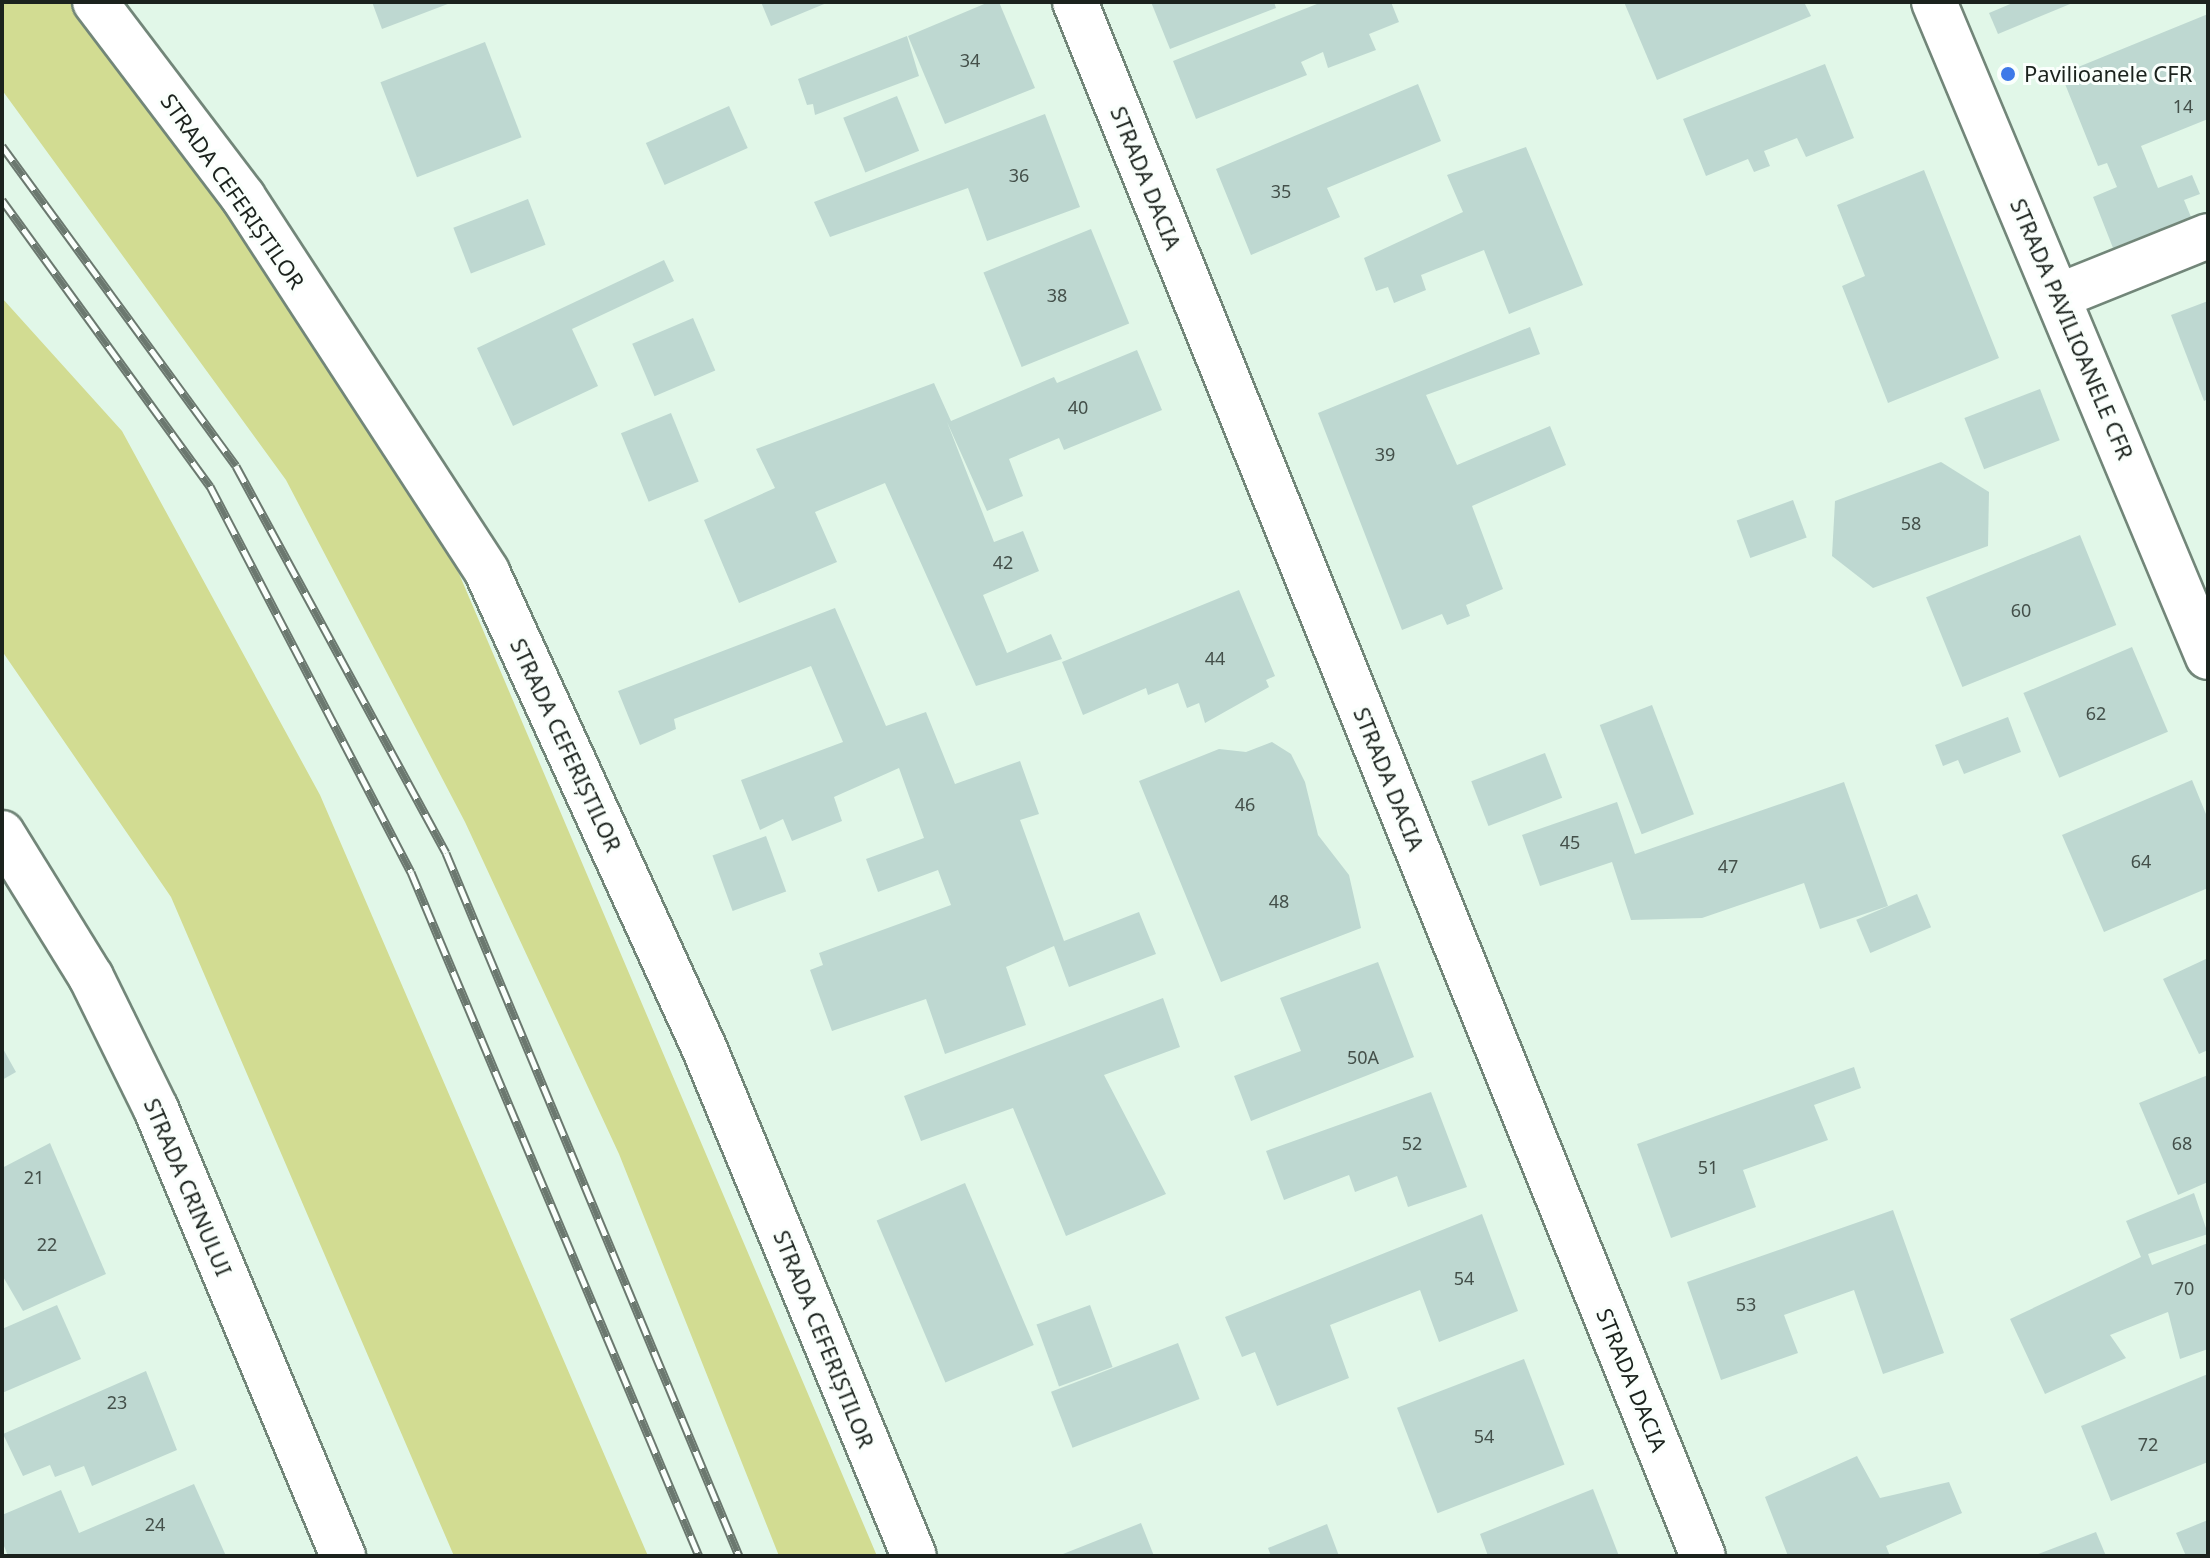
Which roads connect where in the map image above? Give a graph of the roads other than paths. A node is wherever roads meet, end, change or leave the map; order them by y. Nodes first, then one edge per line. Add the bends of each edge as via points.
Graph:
1 (95, 2) edge
2 (1075, 2) edge
3 (1934, 2) edge
4 (2208, 236) edge
5 (2059, 296) junction
6 (2208, 657) edge
7 (2, 833) edge
8 (343, 1556) edge
9 (914, 1556) edge
10 (1703, 1556) edge

1 - 9 street, STRADA CEFERIȘTILOR via 243,197 487,572 705,1050
2 - 10 street, STRADA DACIA
3 - 5 street, STRADA PAVILIOANELE CFR
4 - 5 street
5 - 6 street, STRADA PAVILIOANELE CFR
7 - 8 street, STRADA CRINULUI via 91,977 156,1109

